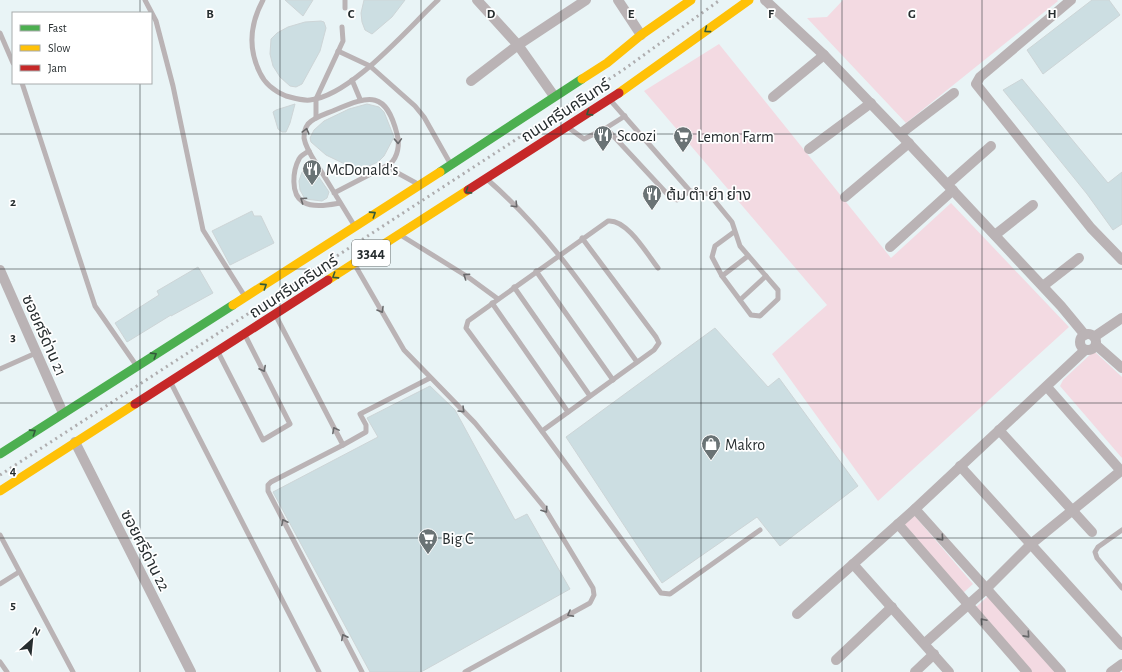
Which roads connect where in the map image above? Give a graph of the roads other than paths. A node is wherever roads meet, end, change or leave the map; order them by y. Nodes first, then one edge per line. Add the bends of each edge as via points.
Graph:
1 (145, 0) edge
2 (262, 0) edge
3 (345, 0) edge
4 (476, 0) edge
5 (586, 0) edge
6 (618, 0) edge
7 (691, 0) edge
8 (749, 0) edge
9 (765, 0) edge
10 (1071, 0) edge
11 (434, 1) edge
12 (741, 3) edge
13 (572, 4) edge
14 (345, 8) dead end
15 (151, 12) edge
16 (152, 13) edge
17 (342, 27) dead end
18 (0, 33) edge
19 (642, 35) junction
20 (518, 45) junction
21 (338, 51) junction
22 (824, 55) junction
23 (12, 61) edge
24 (370, 66) junction
25 (352, 80) junction
26 (471, 81) dead end
27 (22, 84) edge
28 (954, 93) dead end
29 (554, 96) junction
30 (773, 96) dead end
31 (316, 99) junction
32 (610, 99) junction
33 (360, 100) junction
34 (871, 104) junction
35 (625, 116) junction
36 (316, 118) junction
37 (567, 127) junction
38 (606, 128) junction
39 (900, 134) junction
40 (909, 142) junction
41 (991, 146) dead end
42 (809, 149) dead end
43 (309, 151) junction
44 (390, 164) junction
45 (450, 164) junction
46 (486, 179) junction
47 (419, 185) junction
48 (950, 187) junction
49 (690, 190) junction
50 (334, 193) junction
51 (845, 197) dead end
52 (340, 203) junction
53 (1033, 205) dead end
54 (354, 226) junction
55 (734, 232) junction
56 (399, 234) junction
57 (995, 235) junction
58 (582, 238) junction
59 (890, 247) dead end
60 (560, 254) junction
61 (748, 256) junction
62 (1079, 258) dead end
63 (1122, 260) edge
64 (354, 264) junction
65 (658, 268) dead end
66 (0, 270) edge
67 (536, 271) junction
68 (722, 276) junction
69 (766, 276) junction
70 (1043, 286) junction
71 (514, 288) junction
72 (245, 298) junction
73 (498, 299) junction
74 (740, 300) junction
75 (492, 303) junction
76 (275, 315) junction
77 (1122, 318) edge
78 (245, 335) junction
79 (1092, 339) junction
80 (1085, 350) junction
81 (218, 352) junction
82 (36, 353) junction
83 (637, 362) junction
84 (136, 366) junction
85 (1122, 368) edge
86 (0, 369) edge
87 (430, 378) junction
88 (613, 380) junction
89 (171, 382) junction
90 (1047, 387) junction
91 (590, 396) junction
92 (568, 412) junction
93 (63, 413) junction
94 (999, 430) junction
95 (542, 431) junction
96 (74, 442) junction
97 (344, 444) junction
98 (0, 454) edge
99 (960, 466) junction
100 (1122, 470) edge
101 (0, 491) edge
102 (915, 509) junction
103 (1073, 510) junction
104 (898, 524) junction
105 (760, 530) dead end
106 (1122, 530) edge
107 (1092, 532) dead end
108 (0, 535) edge
109 (1031, 544) junction
110 (853, 564) junction
111 (19, 572) junction
112 (0, 584) edge
113 (1122, 588) edge
114 (986, 589) junction
115 (968, 605) junction
116 (892, 607) junction
117 (797, 614) dead end
118 (925, 643) junction
119 (1122, 646) edge
120 (934, 654) junction
121 (836, 660) dead end
122 (0, 662) edge
123 (1122, 664) edge
124 (7, 672) edge
125 (73, 672) edge
126 (191, 672) edge
127 (319, 672) edge
128 (362, 672) edge
129 (465, 672) edge
130 (915, 672) edge
131 (949, 672) edge
132 (1027, 672) edge
133 (1061, 672) edge
134 (1111, 672) edge

1 - 15 lane
2 - 31 lane via 253,26 251,46 253,58 261,75 271,88 280,93 300,99
3 - 14 lane
4 - 20 street
5 - 13 street
6 - 19 street
7 - 19 main road, ถนนศรีนครินทร์ / 3344
8 - 12 main road, ถนนศรีนครินทร์ / 3344
9 - 22 street
10 - 63 street via 980,77 976,84 1091,228
11 - 24 lane
12 -> 32 main road, ถนนศรีนครินทร์ / 3344
13 - 20 street
16 - 72 lane via 173,86 202,230
17 - 21 lane via 344,38
18 - 23 lane
19 - 29 main road, ถนนศรีนครินทร์ / 3344 via 606,63
20 - 26 street
20 - 29 street
21 - 24 lane
21 - 31 lane
22 - 30 street
22 - 34 street
24 - 25 lane
24 - 45 lane via 415,106
25 - 31 lane
25 - 33 lane
27 - 84 lane via 95,306
28 - 39 street
29 - 45 main road, ถนนศรีนครินทร์ / 3344
31 - 36 lane
32 - 35 lane
32 -> 37 main road, ถนนศรีนครินทร์ / 3344
33 - 36 lane
33 -> 44 lane via 373,99 389,110 392,116 399,143 395,158
34 - 39 street
34 - 42 street
35 - 38 lane
35 - 49 lane
43 -> 36 lane via 304,132 308,124
37 - 38 lane via 584,139
37 - 46 main road, ถนนศรีนครินทร์ / 3344
38 - 49 lane via 671,198 677,200
39 - 40 street
40 - 48 street
40 - 51 street
41 - 48 street
43 - 50 lane
52 -> 43 lane via 322,206 309,204 297,196 294,180 297,166 300,157
44 - 47 lane via 394,171
44 - 50 lane
45 - 47 main road, ถนนศรีนครินทร์ / 3344
46 -> 56 main road, ถนนศรีนครินทร์ / 3344
46 -> 60 lane via 520,209
54 -> 47 main road, ถนนศรีนครินทร์ / 3344
48 - 57 street
48 - 59 street
49 - 55 lane via 709,194 732,222
50 - 52 lane
52 - 54 lane
53 - 57 street
72 -> 54 main road, ถนนศรีนครินทร์ / 3344
55 - 61 lane
55 - 68 lane via 712,250 712,257
56 - 64 main road, ถนนศรีนครินทร์ / 3344
73 -> 56 lane via 464,274
57 - 70 street
58 - 60 lane
58 - 65 lane via 606,222 616,222 630,232
58 - 83 lane via 659,340 657,348
60 - 67 lane
60 - 83 lane
61 - 68 lane
61 - 69 lane
62 - 70 street
64 -> 76 main road, ถนนศรีนครินทร์ / 3344
64 -> 87 lane via 404,350
66 - 82 street, ซอยศรีด่าน 21
67 - 71 lane
67 - 88 lane
68 - 74 lane
69 - 74 lane
69 - 74 lane via 779,295 760,316 752,315
70 - 79 street
71 - 73 lane
71 - 91 lane
84 -> 72 main road, ถนนศรีนครินทร์ / 3344
73 - 75 lane
75 - 92 lane
75 - 95 lane via 468,321 466,328
76 - 78 main road, ถนนศรีนครินทร์ / 3344
97 -> 76 lane
77 - 79 street
78 - 81 main road, ถนนศรีนครินทร์ / 3344
78 -> 81 lane via 290,424 263,440
79 - 80 street via 1091,350
79 - 80 street via 1081,342
79 - 85 street
80 - 90 street
81 - 89 main road, ถนนศรีนครินทร์ / 3344
82 - 86 lane
82 - 93 street, ซอยศรีด่าน 21
83 - 88 lane
84 - 93 main road, ถนนศรีนครินทร์ / 3344
87 - 97 lane via 360,414 366,425 366,432
87 -> 129 lane via 475,423 544,507 594,592 590,603
88 - 91 lane
89 - 96 main road, ถนนศรีนครินทร์ / 3344
89 - 127 lane
90 - 94 street
90 - 100 street
91 - 92 lane
92 - 95 lane
98 -> 93 main road, ถนนศรีนครินทร์ / 3344
94 - 99 street
94 - 103 street
95 - 105 lane via 664,594 670,594
96 - 101 main road, ถนนศรีนครินทร์ / 3344
96 - 126 street, ซอยศรีด่าน 22
128 -> 97 lane via 267,488 271,482
99 - 102 street
99 - 109 street
100 - 103 street
102 - 104 street
102 -> 114 street
103 - 107 street
103 - 109 street
104 - 110 street
104 - 115 street
106 - 113 lane via 1095,552
108 - 111 lane
109 - 114 street
109 - 119 street
110 - 116 street
110 - 117 street
111 - 112 lane
111 - 125 lane
114 - 115 street
114 -> 133 street
115 - 118 street
132 -> 115 street
116 - 118 street
116 - 121 street
118 - 120 street
120 - 130 street
120 - 131 street
122 - 124 lane
123 - 134 street

